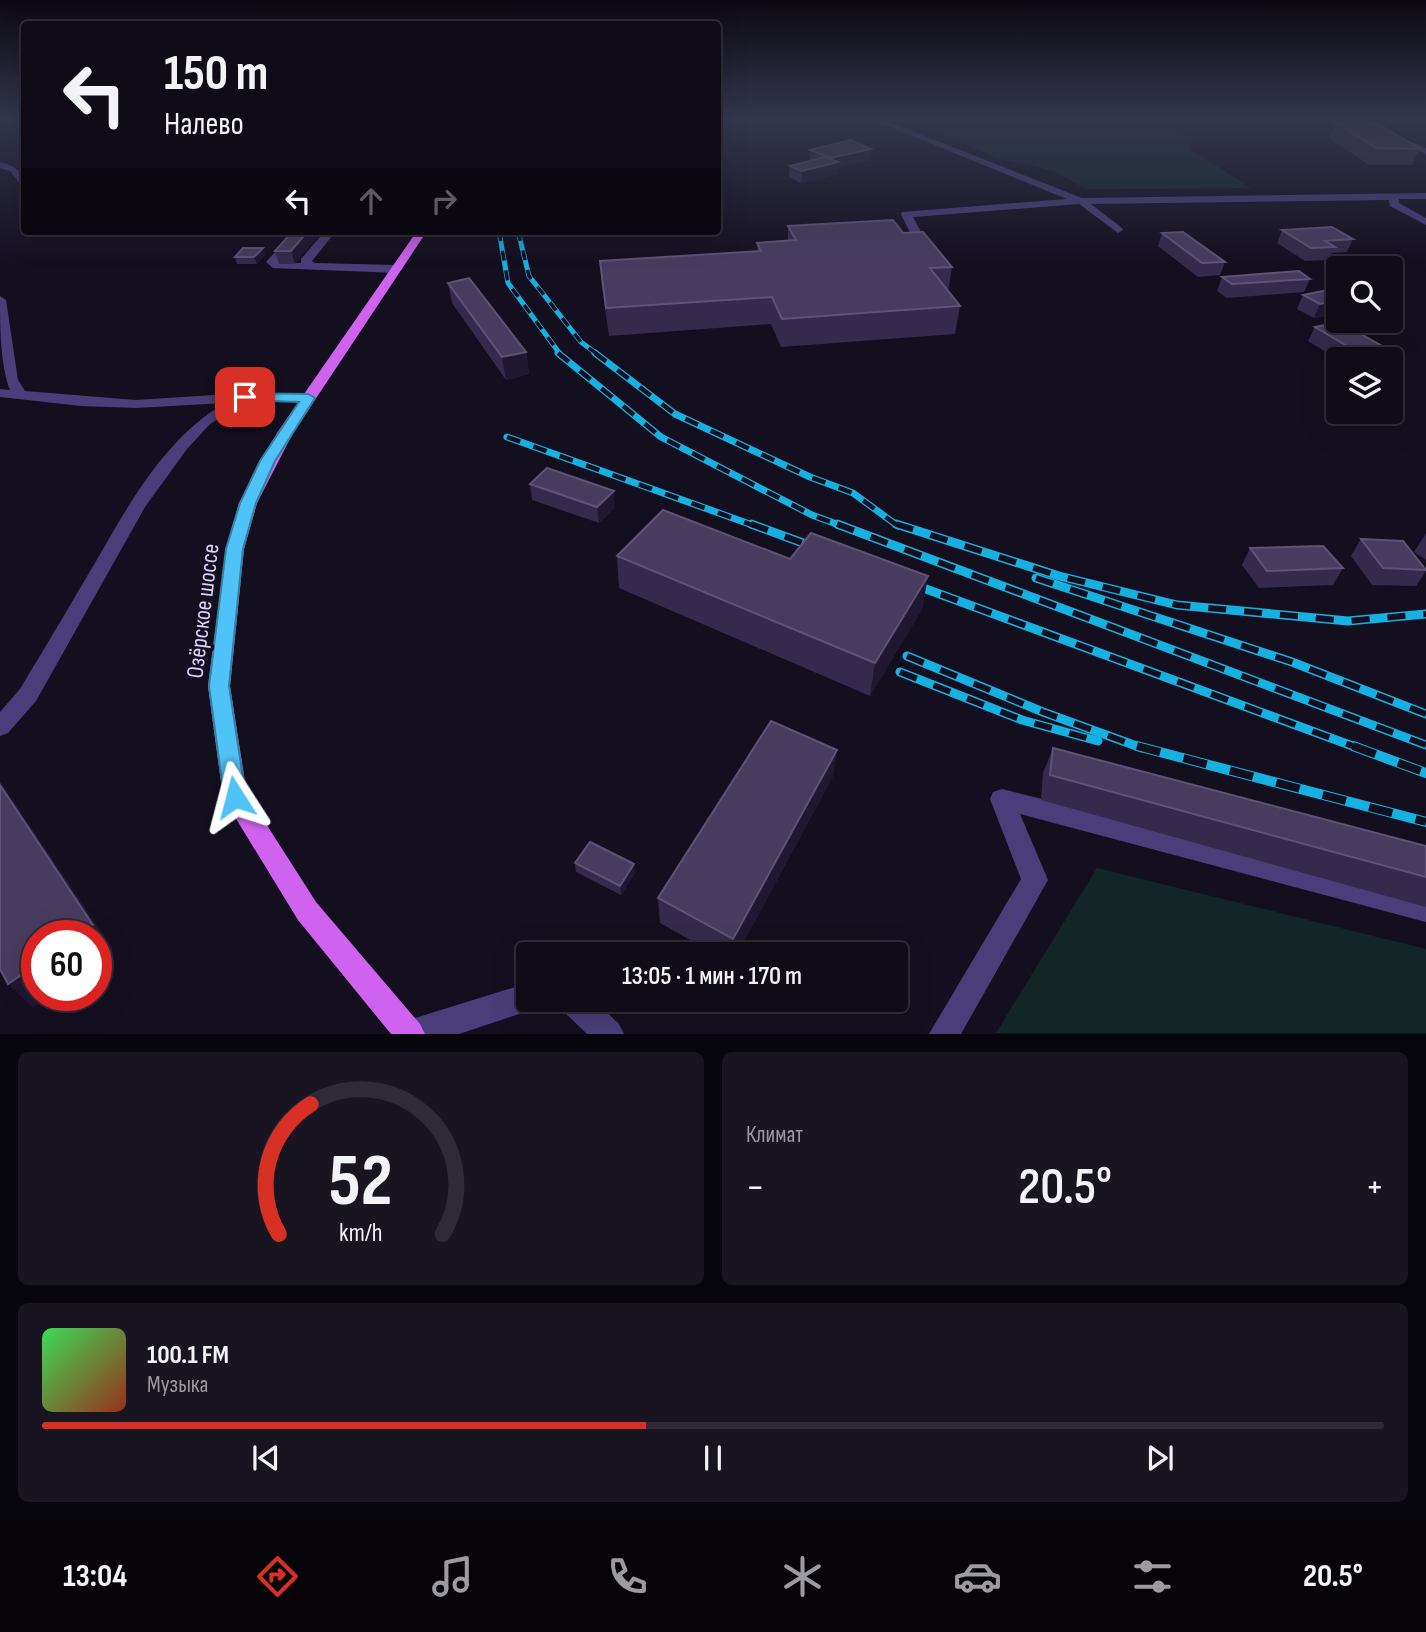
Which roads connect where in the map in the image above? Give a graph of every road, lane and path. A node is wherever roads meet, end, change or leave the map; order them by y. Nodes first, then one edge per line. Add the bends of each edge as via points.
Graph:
1 (4, 166) edge
2 (994, 166) edge
3 (21, 179) edge
4 (1426, 196) edge
5 (1394, 197) junction
6 (1081, 201) junction
7 (1426, 222) edge
8 (1118, 230) dead end
9 (296, 235) edge
10 (328, 235) edge
11 (419, 235) edge
12 (921, 243) edge
13 (312, 267) junction
14 (397, 270) junction
15 (0, 300) edge
16 (0, 393) edge
17 (20, 395) junction
18 (245, 397) junction
19 (308, 398) junction
20 (0, 727) edge
21 (1426, 909) edge
22 (516, 1001) edge
23 (585, 1012) edge
24 (411, 1034) edge
25 (609, 1034) edge
26 (944, 1034) edge

1 - 3 street
2 - 6 street
4 - 5 street
5 - 6 street
5 - 7 street via 1394,204
6 - 8 street
6 - 12 street via 906,214
9 - 13 street via 272,262
10 - 13 street via 305,261
11 - 14 main road, Озёрское шоссе
13 - 14 street
14 - 19 main road, Озёрское шоссе
15 - 17 street via 11,380
16 - 17 street
17 - 18 street via 136,404
18 - 19 street
18 - 20 street via 205,421 181,446 137,506 28,695
19 - 24 main road, Озёрское шоссе via 268,461 248,503 234,549 219,686 235,797 307,911
21 - 26 street via 1002,799 1035,880
22 - 24 street
23 - 25 street

